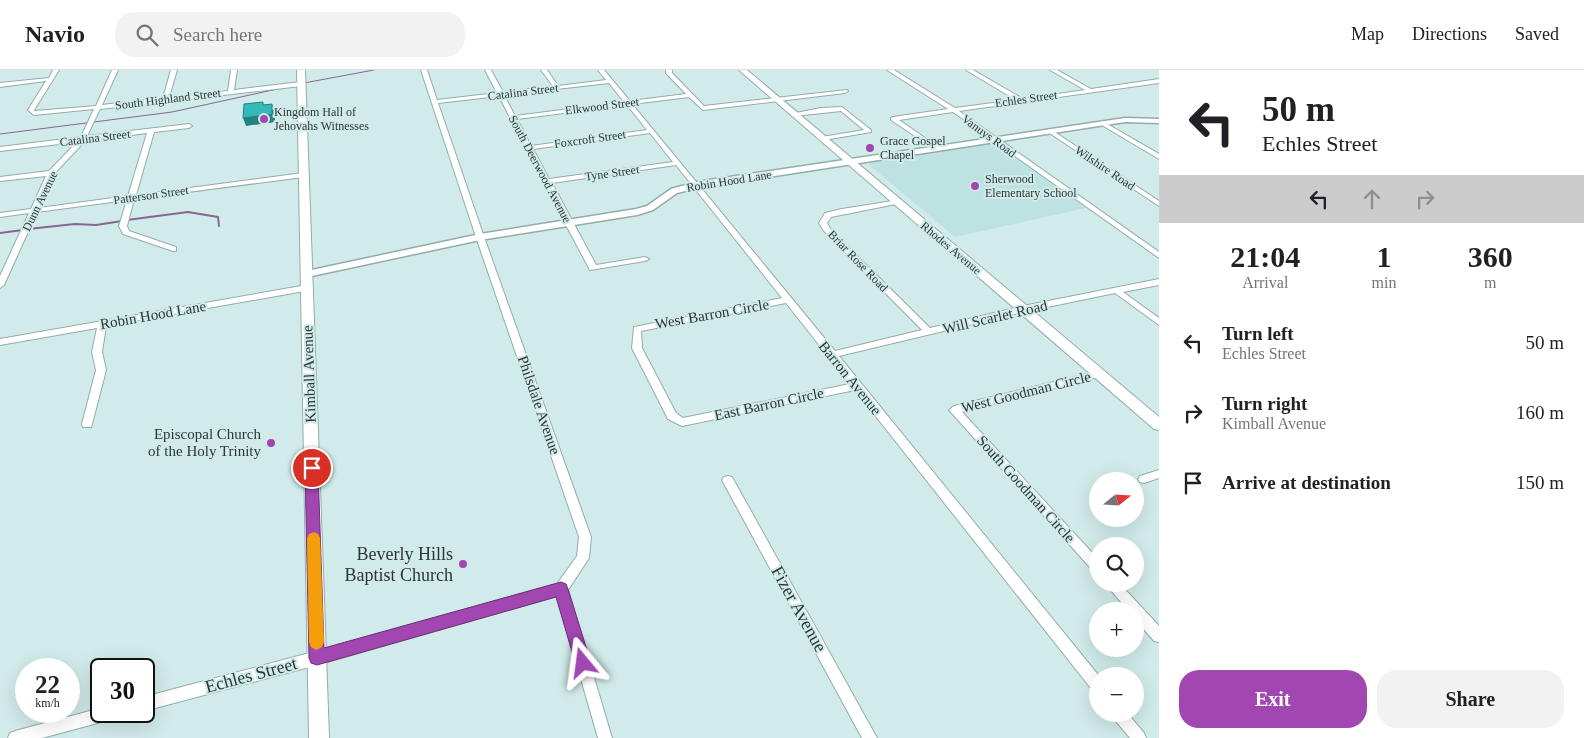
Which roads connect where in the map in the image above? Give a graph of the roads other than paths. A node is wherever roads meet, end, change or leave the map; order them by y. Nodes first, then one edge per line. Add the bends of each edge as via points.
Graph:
1 (56, 70) edge
2 (116, 70) edge
3 (174, 70) edge
4 (234, 70) edge
5 (301, 70) edge
6 (424, 70) edge
7 (488, 70) edge
8 (544, 70) edge
9 (601, 70) edge
10 (670, 70) edge
11 (743, 70) edge
12 (890, 70) edge
13 (969, 70) edge
14 (1053, 70) edge
15 (50, 79) junction
16 (610, 81) junction
17 (1159, 81) edge
18 (301, 84) junction
19 (0, 85) edge
20 (556, 87) junction
21 (1089, 90) junction
22 (231, 91) junction
23 (845, 91) dead end
24 (500, 95) junction
25 (691, 95) junction
26 (165, 100) junction
27 (778, 100) junction
28 (1021, 100) junction
29 (435, 102) junction
30 (629, 103) junction
31 (99, 107) junction
32 (952, 109) junction
33 (794, 114) junction
34 (513, 118) junction
35 (1159, 121) edge
36 (1102, 123) junction
37 (189, 126) dead end
38 (150, 131) junction
39 (652, 131) junction
40 (1050, 131) junction
41 (824, 138) junction
42 (83, 139) junction
43 (994, 139) junction
44 (528, 148) junction
45 (936, 148) junction
46 (0, 149) edge
47 (1159, 157) edge
48 (851, 161) junction
49 (678, 163) junction
50 (51, 173) junction
51 (303, 174) junction
52 (0, 179) edge
53 (546, 182) junction
54 (696, 185) junction
55 (130, 198) junction
56 (896, 202) junction
57 (1159, 204) edge
58 (34, 211) junction
59 (0, 215) edge
60 (568, 223) junction
61 (480, 238) junction
62 (173, 249) dead end
63 (1159, 256) edge
64 (645, 259) dead end
65 (307, 281) junction
66 (1159, 282) edge
67 (0, 285) edge
68 (1116, 291) junction
69 (788, 300) junction
70 (1024, 309) junction
71 (1159, 322) edge
72 (102, 324) junction
73 (929, 332) junction
74 (0, 342) edge
75 (831, 355) junction
76 (1098, 374) junction
77 (856, 386) junction
78 (954, 410) joint
79 (682, 422) joint
80 (87, 424) dead end
81 (1159, 425) edge
82 (1159, 474) edge
83 (1144, 479) dead end
84 (728, 480) dead end
85 (1089, 558) edge
86 (561, 589) junction
87 (1119, 592) edge
88 (1159, 636) edge
89 (317, 658) junction
90 (1089, 675) edge
91 (155, 701) edge
92 (90, 718) edge
93 (1126, 722) edge
94 (16, 738) edge
95 (319, 738) edge
96 (605, 738) edge
97 (870, 738) edge
98 (1139, 738) edge

1 - 15 street
2 - 31 street, Dunn Avenue
3 - 26 street
4 - 22 street
5 - 18 main road, Kimball Avenue
6 - 29 street, Philsdale Avenue
7 - 24 street, South Deerwood Avenue
8 - 20 street
9 - 16 street, Barron Avenue
10 - 25 street via 669,73
11 - 27 main road, Rhodes Avenue
12 - 32 street, Vanuys Road
13 - 28 street
14 - 21 street
15 - 19 street
15 - 31 street, South Highland Street via 31,110 34,113
16 - 20 street, Catalina Street
16 - 30 street, Barron Avenue
17 - 21 street, Echles Street
18 - 22 street, South Highland Street
18 - 51 main road, Kimball Avenue
20 - 24 street, Catalina Street
21 - 28 street, Echles Street
22 - 26 street, South Highland Street
23 - 27 street
24 - 29 street, Catalina Street
24 - 34 street, South Deerwood Avenue
25 - 27 street via 703,108
25 - 30 street, Elkwood Street
26 - 31 street, South Highland Street
27 - 33 main road, Rhodes Avenue
28 - 32 street, Echles Street
29 - 61 street, Philsdale Avenue
30 - 34 street, Elkwood Street
30 - 39 street, Barron Avenue
31 - 42 street, Dunn Avenue
32 - 43 street, Vanuys Road
32 - 45 street, Echles Street via 893,118
33 - 41 main road, Rhodes Avenue
33 - 41 street via 840,109 869,131
34 - 44 street, South Deerwood Avenue
35 - 36 street, Robin Hood Lane
36 - 40 street, Robin Hood Lane
36 - 47 street
37 - 38 street, Catalina Street
38 - 42 street, Catalina Street
38 - 55 street
39 - 44 street, Foxcroft Street
39 - 49 street, Barron Avenue
40 - 43 street, Robin Hood Lane
40 - 57 street, Wilshire Road
41 - 48 main road, Rhodes Avenue
42 - 46 street, Catalina Street
42 - 50 street, Dunn Avenue
43 - 45 street, Robin Hood Lane
43 - 63 street, Vanuys Road
44 - 53 street, South Deerwood Avenue
45 - 48 street, Robin Hood Lane
48 - 54 street, Robin Hood Lane
48 - 56 main road, Rhodes Avenue
49 - 53 street, Tyne Street
49 - 54 street, Barron Avenue
50 - 52 street
50 - 58 street, Dunn Avenue
51 - 55 street, Patterson Street
51 - 65 main road, Kimball Avenue
53 - 60 street, South Deerwood Avenue
54 - 60 street, Robin Hood Lane via 674,191 650,208
54 - 69 street, Barron Avenue
55 - 58 street, Patterson Street
55 - 62 street via 123,226 126,232
56 - 70 main road, Rhodes Avenue
56 - 73 street, Briar Rose Road via 842,210 828,215 824,222 828,231
58 - 59 street, Patterson Street
58 - 67 street, Dunn Avenue
60 - 61 street, Robin Hood Lane
60 - 64 street, South Deerwood Avenue via 593,268
61 - 65 street, Robin Hood Lane
61 - 86 street, Philsdale Avenue via 586,537 583,558
65 - 72 street, Robin Hood Lane
65 - 89 main road, Kimball Avenue
66 - 68 street, Will Scarlet Road
68 - 70 street, Will Scarlet Road
68 - 71 street
69 - 75 street, Barron Avenue
69 - 79 street, West Barron Circle via 637,329 637,348 672,416
70 - 73 street, Will Scarlet Road
70 - 76 main road, Rhodes Avenue
72 - 74 street, Robin Hood Lane
72 - 80 street via 97,352 100,370
73 - 75 street, Will Scarlet Road
75 - 77 street, Barron Avenue
76 - 78 street, West Goodman Circle
76 - 81 main road, Rhodes Avenue
77 - 79 street, East Barron Circle
77 - 90 street, Barron Avenue
78 - 85 street, South Goodman Circle
82 - 83 street
84 - 97 street, Fizer Avenue
86 - 89 street, Echles Street
86 - 96 street
87 - 88 street
89 - 91 street, Echles Street
89 - 95 main road, Kimball Avenue
92 - 94 street
93 - 98 street

